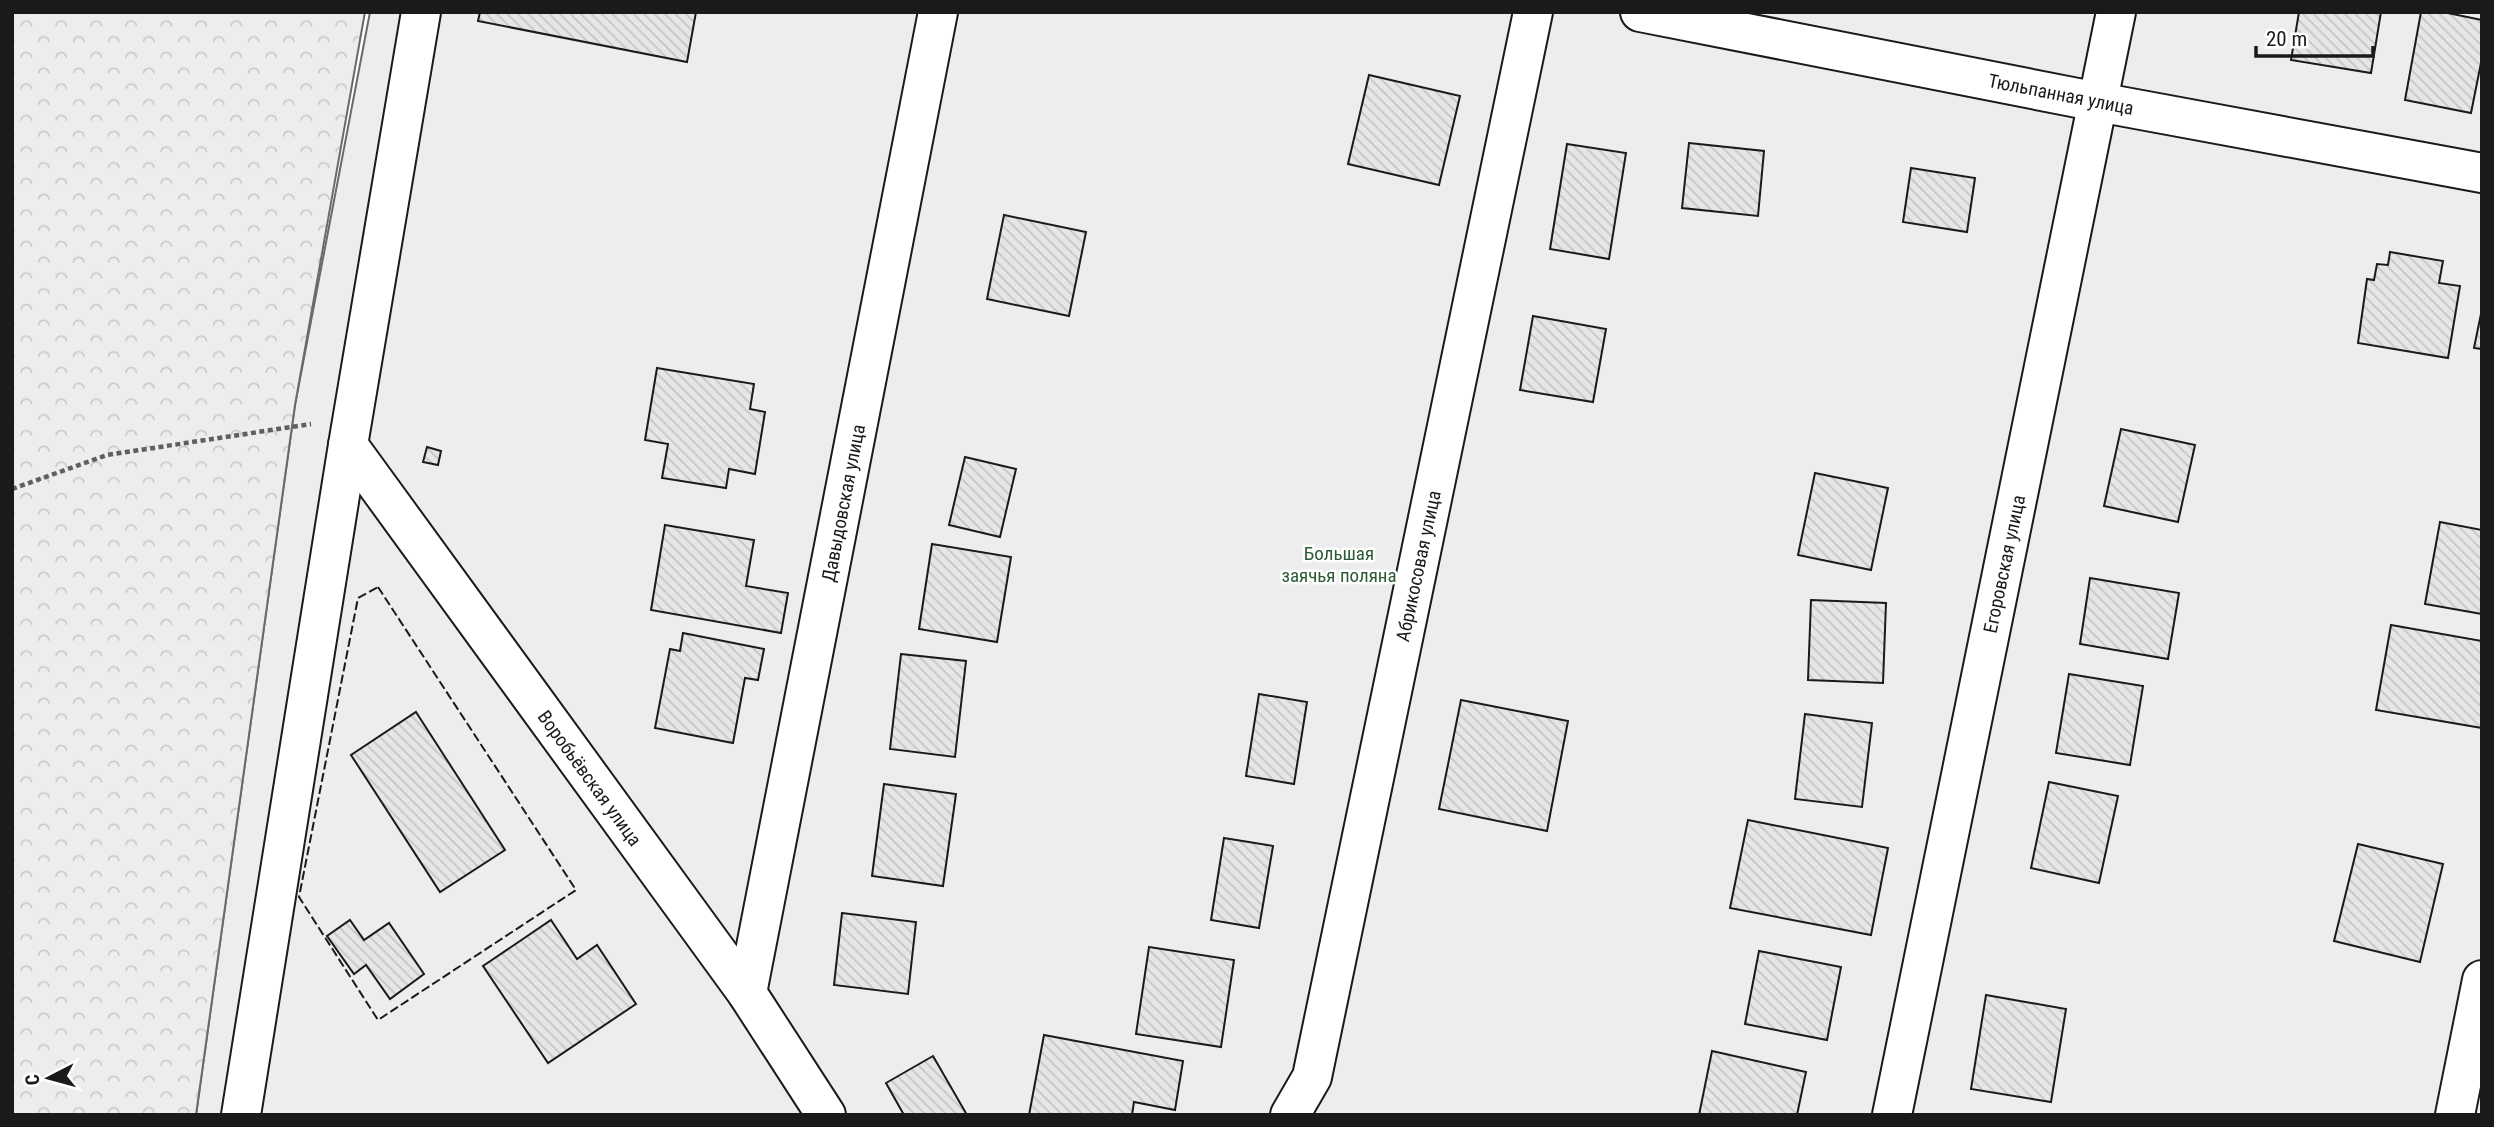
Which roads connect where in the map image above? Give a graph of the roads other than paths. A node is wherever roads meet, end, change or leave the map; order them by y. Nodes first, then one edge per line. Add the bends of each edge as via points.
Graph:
1 (421, 12) edge
2 (938, 12) edge
3 (1533, 12) edge
4 (1640, 12) edge
5 (2116, 12) edge
6 (2098, 102) junction
7 (2482, 173) edge
8 (348, 445) junction
9 (2482, 980) edge
10 (747, 993) junction
11 (240, 1115) edge
12 (826, 1115) edge
13 (1290, 1115) edge
14 (1892, 1115) edge
15 (2455, 1115) edge

1 - 8 street
2 - 10 street, Давыдовская улица
3 - 13 street, Абрикосовая улица via 1312,1077
4 - 6 street, Тюльпанная улица
5 - 6 street, Егоровская улица
6 - 7 street, Тюльпанная улица
6 - 14 street, Егоровская улица
8 - 10 street, Воробьёвская улица
8 - 11 street
9 - 15 street
10 - 12 street, Воробьёвская улица

